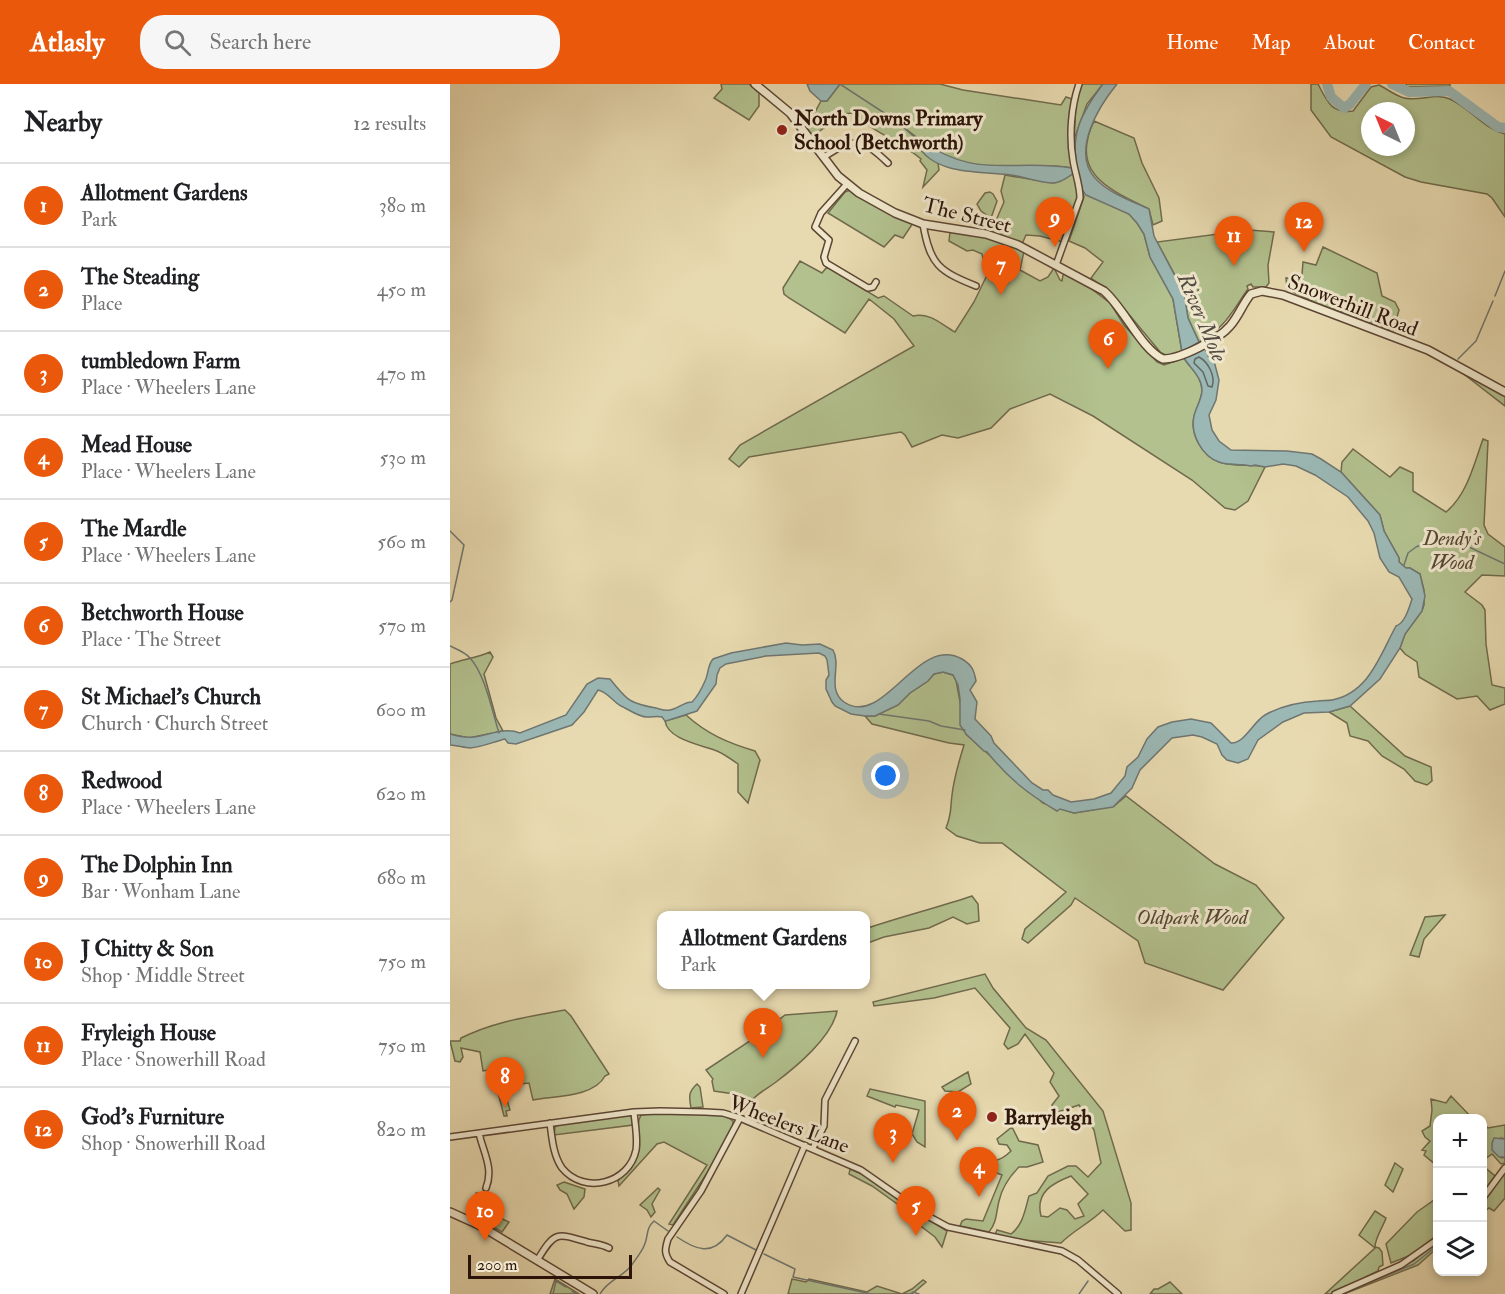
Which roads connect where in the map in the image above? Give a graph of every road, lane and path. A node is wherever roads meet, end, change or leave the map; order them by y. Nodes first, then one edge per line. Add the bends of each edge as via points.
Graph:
1 (755, 84) edge
2 (1079, 84) edge
3 (824, 157) junction
4 (888, 163) dead end
5 (847, 184) junction
6 (923, 224) junction
7 (1056, 265) junction
8 (876, 282) dead end
9 (976, 286) dead end
10 (1202, 344) joint
11 (1505, 392) edge
12 (855, 1041) dead end
13 (634, 1113) junction
14 (740, 1118) junction
15 (550, 1123) junction
16 (479, 1133) junction
17 (450, 1137) edge
18 (805, 1145) junction
19 (813, 1148) junction
20 (1505, 1168) edge
21 (486, 1188) dead end
22 (1487, 1192) edge
23 (450, 1212) edge
24 (1433, 1242) edge
25 (609, 1248) dead end
26 (538, 1260) junction
27 (592, 1294) edge
28 (724, 1294) edge
29 (741, 1294) edge
30 (1118, 1294) edge
31 (1335, 1294) edge

1 - 3 street, The Street via 790,113
2 - 7 street via 1073,105 1072,159 1080,198
3 - 4 street via 857,142 867,145
3 - 5 street, The Street
5 - 6 street, The Street via 895,213
5 - 8 street via 821,213 815,227 829,240 826,263 868,288
6 - 7 street, The Street via 1002,238
6 - 9 street via 930,254 938,266 948,275
7 - 10 street, The Street via 1113,299 1157,356 1180,356
10 - 11 street, Snowerhill Road via 1230,327 1251,294 1273,292 1428,351
12 - 19 street via 825,1100 824,1126
13 - 14 street, Wheelers Lane via 705,1112
13 - 15 street, Wheelers Lane
13 - 15 street via 633,1157 623,1173 604,1182 584,1182 563,1169 556,1158
14 - 18 street, Wheelers Lane
14 - 28 street via 701,1191 668,1239 665,1254 670,1262
15 - 16 street, Wheelers Lane
16 - 17 street, Wheelers Lane
16 - 21 street via 489,1168
18 - 19 street, Wheelers Lane
18 - 29 street
19 - 30 street, Wheelers Lane via 876,1179 948,1227 1062,1251
20 - 22 street
23 - 26 street
24 - 31 street via 1401,1265
25 - 26 street via 561,1235 548,1242
26 - 27 street

